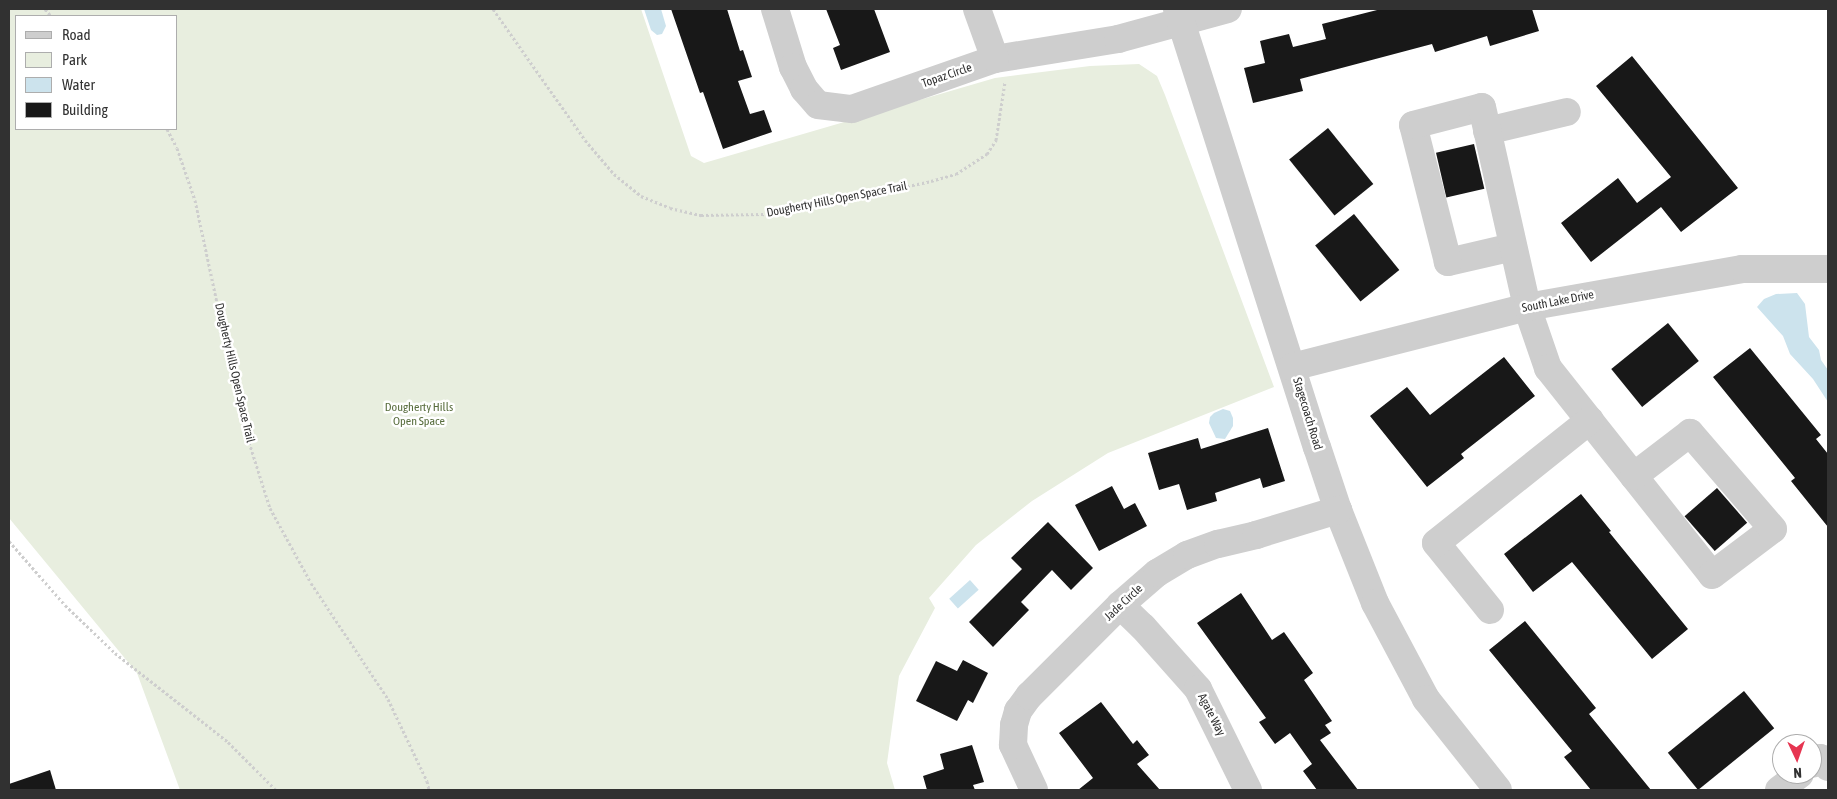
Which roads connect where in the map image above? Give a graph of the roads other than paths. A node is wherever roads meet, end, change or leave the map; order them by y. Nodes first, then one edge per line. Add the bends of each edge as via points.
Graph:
1 (776, 9) edge
2 (976, 9) edge
3 (1228, 9) edge
4 (1179, 15) edge
5 (995, 59) junction
6 (1567, 112) dead end
7 (1487, 131) junction
8 (1513, 247) junction
9 (1828, 269) edge
10 (1527, 308) junction
11 (1292, 367) junction
12 (1590, 420) junction
13 (1634, 476) junction
14 (1338, 510) junction
15 (1120, 606) junction
16 (1490, 610) dead end
17 (1034, 790) edge
18 (1248, 790) edge
19 (1498, 790) edge

1 - 5 street, Topaz Circle via 793,67 804,89 818,104 852,109
2 - 5 street
3 - 4 street, Topaz Circle
4 - 5 street, Topaz Circle via 1118,38
4 - 11 street, Stagecoach Road
6 - 7 street
7 - 8 street
7 - 8 street via 1482,108 1413,125 1448,262
8 - 10 street
9 - 10 street, South Lake Drive via 1742,269
10 - 11 street, South Lake Drive
10 - 12 street via 1548,368
11 - 14 street, Stagecoach Road
12 - 13 street
12 - 16 street via 1436,543
13 - 13 street via 1712,575 1772,529 1690,433
14 - 15 street, Jade Circle via 1187,555 1157,573
14 - 19 street, Stagecoach Road via 1375,603 1426,699
15 - 17 street, Jade Circle via 1029,696 1018,711 1013,745
15 - 18 street, Agate Way via 1198,689

